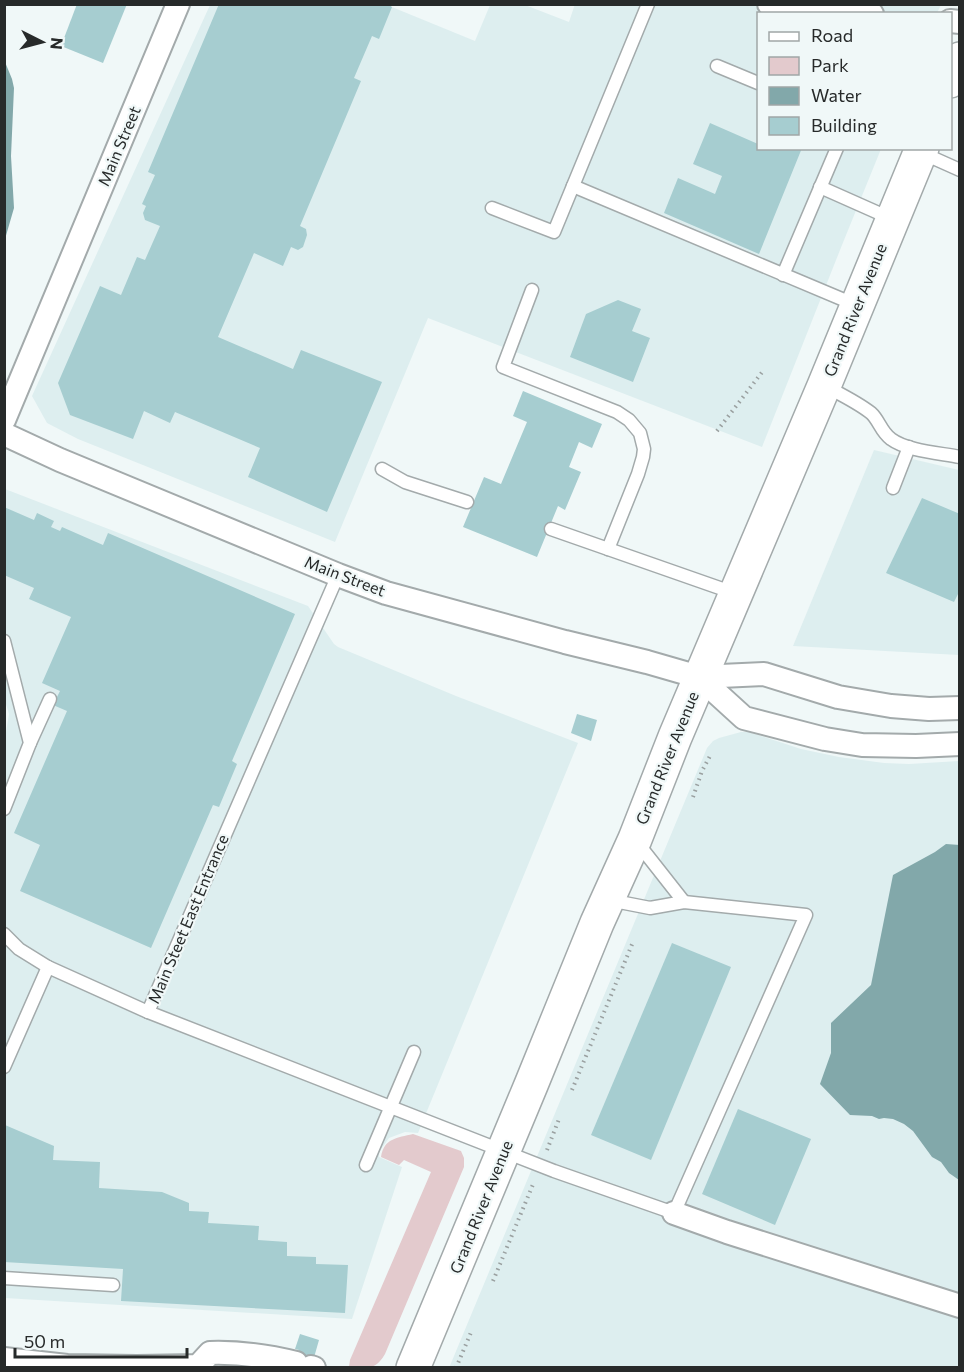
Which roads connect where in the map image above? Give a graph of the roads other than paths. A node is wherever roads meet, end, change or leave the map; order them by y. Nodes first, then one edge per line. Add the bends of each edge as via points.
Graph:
1 (178, 4) edge
2 (648, 4) edge
3 (769, 4) edge
4 (851, 12) edge
5 (960, 59) edge
6 (717, 66) dead end
7 (952, 79) edge
8 (757, 82) edge
9 (836, 150) edge
10 (921, 151) edge
11 (960, 170) edge
12 (573, 186) junction
13 (820, 187) junction
14 (492, 208) dead end
15 (893, 219) junction
16 (783, 274) junction
17 (532, 290) dead end
18 (857, 305) junction
19 (824, 386) junction
20 (4, 420) edge
21 (4, 434) edge
22 (909, 447) junction
23 (960, 457) edge
24 (382, 469) dead end
25 (893, 488) dead end
26 (467, 502) dead end
27 (551, 529) dead end
28 (608, 549) junction
29 (338, 575) junction
30 (735, 594) junction
31 (4, 641) edge
32 (699, 677) junction
33 (50, 699) dead end
34 (960, 708) edge
35 (30, 743) junction
36 (960, 744) edge
37 (4, 809) edge
38 (635, 839) junction
39 (607, 899) junction
40 (684, 902) junction
41 (4, 934) edge
42 (48, 967) junction
43 (148, 1012) junction
44 (414, 1052) dead end
45 (4, 1067) edge
46 (390, 1106) junction
47 (504, 1150) junction
48 (366, 1165) dead end
49 (674, 1213) junction
50 (4, 1278) edge
51 (113, 1285) dead end
52 (960, 1306) edge
53 (4, 1359) edge
54 (199, 1366) edge
55 (307, 1366) edge
56 (413, 1368) edge

1 - 20 street, Main Street
2 - 12 lane
3 - 4 street
5 - 7 main road
6 - 8 lane
9 - 13 lane
10 - 11 lane
10 - 15 main road, Grand River Avenue
12 - 14 lane via 554,232
12 - 16 lane
13 - 15 lane
13 - 16 lane
15 - 18 main road, Grand River Avenue
16 - 18 lane
17 - 28 lane via 503,367 617,412 636,427 643,441 638,474
18 - 19 main road, Grand River Avenue
19 - 22 lane via 873,414 891,440
19 - 30 main road, Grand River Avenue
21 - 29 street, Main Street
22 - 23 lane
22 - 25 lane
24 - 26 lane via 405,482
27 - 28 lane
28 - 30 lane
29 - 32 street, Main Street via 386,593
29 - 43 lane, Main Steet East Entrance
30 - 32 main road, Grand River Avenue
31 - 35 lane
32 - 34 street via 764,674 838,697 891,706
32 - 36 street via 744,718 825,739 862,745
32 - 38 main road, Grand River Avenue
33 - 35 lane
35 - 37 lane
38 - 39 main road, Grand River Avenue
38 - 40 lane
39 - 40 lane via 650,908
39 - 47 main road, Grand River Avenue
40 - 49 lane via 806,915
41 - 42 lane
42 - 43 lane
42 - 45 lane
43 - 46 lane, Main Steet East Entrance
44 - 46 lane
46 - 47 lane, Main Steet East Entrance
46 - 48 lane
47 - 49 lane, Main Steet East Entrance
47 - 56 main road, Grand River Avenue
49 - 52 street
50 - 51 lane
53 - 54 street via 67,1366
54 - 55 street via 210,1353 230,1353

